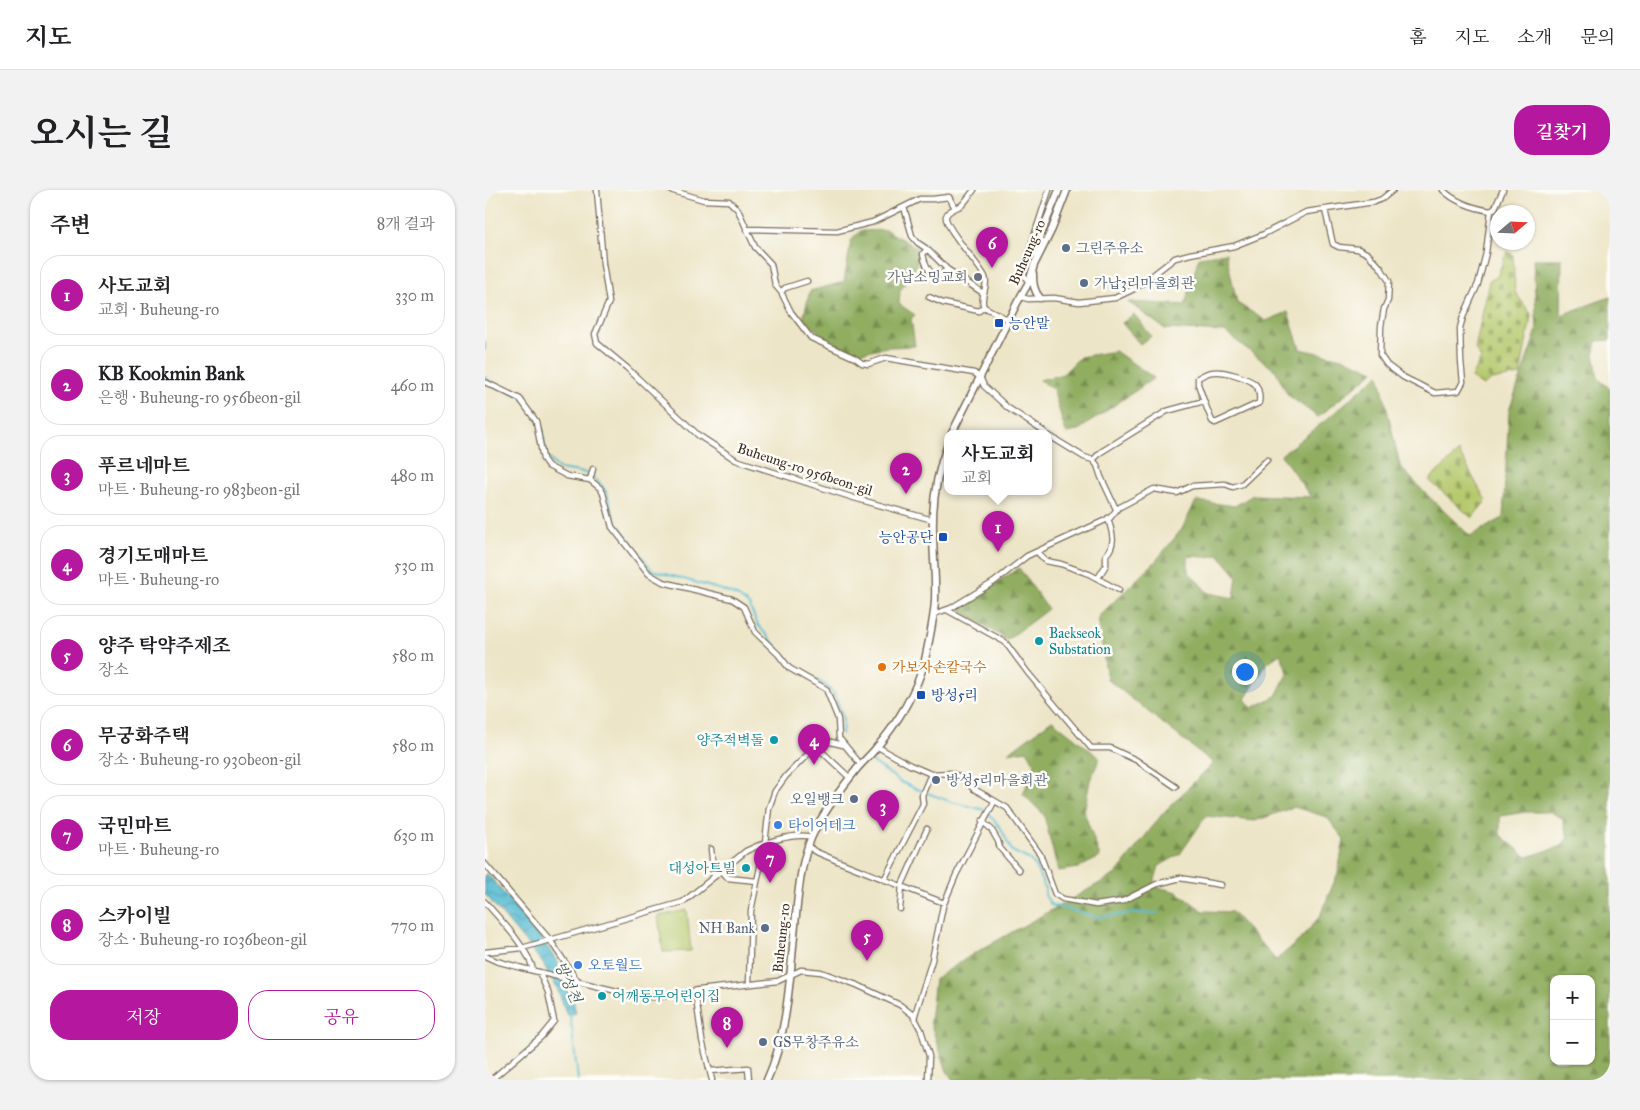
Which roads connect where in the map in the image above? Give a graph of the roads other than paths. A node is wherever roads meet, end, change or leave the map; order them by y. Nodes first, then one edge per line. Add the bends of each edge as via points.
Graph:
1 (597, 190) edge
2 (670, 190) edge
3 (974, 190) edge
4 (1049, 190) edge
5 (1059, 190) edge
6 (1067, 190) edge
7 (1393, 190) edge
8 (1443, 190) edge
9 (1503, 190) edge
10 (1496, 205) edge
11 (904, 207) junction
12 (955, 208) junction
13 (1325, 210) junction
14 (1490, 211) edge
15 (1490, 219) edge
16 (746, 229) junction
17 (927, 249) junction
18 (1034, 268) junction
19 (947, 269) junction
20 (807, 281) dead end
21 (1029, 282) junction
22 (781, 292) junction
23 (983, 294) junction
24 (929, 297) dead end
25 (1021, 297) junction
26 (1040, 298) junction
27 (983, 307) junction
28 (1009, 320) junction
29 (981, 377) junction
30 (485, 382) edge
31 (1204, 401) junction
32 (954, 430) edge
33 (1041, 430) edge
34 (1052, 437) edge
35 (944, 456) edge
36 (1093, 460) junction
37 (1267, 460) dead end
38 (593, 469) dead end
39 (591, 480) junction
40 (1116, 509) junction
41 (1108, 518) junction
42 (933, 520) junction
43 (1037, 552) junction
44 (1098, 578) junction
45 (1119, 590) dead end
46 (947, 610) junction
47 (934, 614) junction
48 (843, 745) junction
49 (816, 746) junction
50 (878, 746) junction
51 (861, 765) junction
52 (931, 774) junction
53 (850, 778) junction
54 (1177, 787) dead end
55 (994, 802) junction
56 (983, 821) junction
57 (927, 829) dead end
58 (812, 837) junction
59 (765, 843) junction
60 (809, 846) junction
61 (711, 850) dead end
62 (485, 864) edge
63 (1019, 870) dead end
64 (722, 871) junction
65 (714, 877) junction
66 (884, 880) junction
67 (757, 881) junction
68 (1221, 885) dead end
69 (903, 888) junction
70 (485, 902) edge
71 (944, 903) junction
72 (900, 909) dead end
73 (547, 941) junction
74 (522, 948) junction
75 (485, 952) edge
76 (485, 956) edge
77 (533, 970) junction
78 (540, 972) junction
79 (789, 975) junction
80 (577, 982) junction
81 (749, 984) junction
82 (695, 991) junction
83 (914, 1018) junction
84 (710, 1071) junction
85 (491, 1080) edge
86 (712, 1080) edge
87 (749, 1080) edge
88 (767, 1080) edge
89 (928, 1080) edge

1 - 42 street, Buheung-ro 956beon-gil via 609,302 595,334 597,343 698,435 736,460
2 - 16 street via 704,200 729,201 739,210
3 - 12 street via 963,204
4 - 21 street via 1022,273
5 - 18 main road via 1041,234
6 - 18 main road, Buheung-ro
7 - 13 street via 1374,202
8 - 14 street via 1465,205
9 - 10 street
11 - 12 street via 920,198 949,197
11 - 16 street via 873,222 837,231
11 - 17 street via 912,236
12 - 23 street via 947,214 947,224 983,273 987,281
13 - 15 street via 1333,244 1368,254 1389,281 1381,326 1380,355 1403,377 1435,393 1458,391 1463,382 1460,328 1479,284
13 - 26 street via 1306,212 1234,246 1175,258 1137,288 1115,298 1079,302
16 - 22 street via 755,247 771,264 775,285
17 - 19 street
17 - 19 street via 923,254 925,265 937,280
18 - 21 main road, Buheung-ro
18 - 26 main road via 1034,288
19 - 23 street
20 - 22 street
21 - 25 main road, Buheung-ro
22 - 29 street via 791,312 811,338 862,363 886,358 974,373
23 - 27 street
24 - 27 street via 979,311
25 - 26 street via 1028,300
25 - 28 main road, Buheung-ro
27 - 28 street
28 - 29 main road, Buheung-ro
29 - 32 main road, Buheung-ro
29 - 33 street via 984,386 1008,408
30 - 39 street via 519,398 536,421 543,459 548,466 567,476
31 - 31 street via 1215,423 1259,403 1260,398 1253,382 1215,371 1198,378
31 - 36 street via 1167,411
34 - 36 street
35 - 42 main road, Buheung-ro via 937,476
36 - 40 street
37 - 40 street via 1242,484 1233,487 1225,484 1192,486 1177,493 1154,489
38 - 39 street
39 - 48 street via 603,493 612,527 649,574 663,582 732,599 743,607 755,632 789,668 826,689 838,719 839,738
40 - 41 street
41 - 43 street
41 - 44 street via 1113,548 1106,555 1106,565
42 - 47 main road, Buheung-ro
43 - 44 street via 1046,561
43 - 46 street
44 - 45 street
46 - 47 street
46 - 54 street via 1005,642 1091,748 1111,748
47 - 50 main road, Buheung-ro via 917,685
48 - 49 street via 827,741
48 - 51 street
49 - 53 street
49 - 59 street, Buheung-ro via 775,791 769,808
50 - 51 main road, Buheung-ro
50 - 52 street via 910,766
51 - 53 main road, Buheung-ro
52 - 55 street via 951,773
52 - 66 street via 923,804
53 - 58 main road, Buheung-ro
55 - 56 street
55 - 68 street via 1007,808 1016,820 1040,854 1055,894 1063,899 1095,905 1123,901 1157,884 1179,878
56 - 63 street
56 - 71 street
57 - 69 street via 908,869
58 - 59 street via 801,835
58 - 60 main road, Buheung-ro
59 - 64 street via 746,851
59 - 67 street, Buheung-ro
60 - 66 street
60 - 79 main road, Buheung-ro via 797,904
61 - 65 street
62 - 73 street
64 - 65 street
64 - 67 street via 728,878
65 - 73 street via 683,902
66 - 69 street
67 - 81 street, Buheung-ro via 751,911
69 - 71 street
69 - 72 street
70 - 74 street
71 - 83 street
73 - 74 street
73 - 80 street
74 - 75 street
74 - 77 street
76 - 77 street
77 - 78 street
78 - 80 street
78 - 85 street via 554,1021
79 - 81 street via 778,982
79 - 83 street via 801,970 829,974 900,1005
79 - 88 main road, Buheung-ro via 777,1055
80 - 82 street via 649,997
81 - 82 street
82 - 84 street
83 - 89 street via 929,1056
84 - 86 street
84 - 87 street via 748,1068

